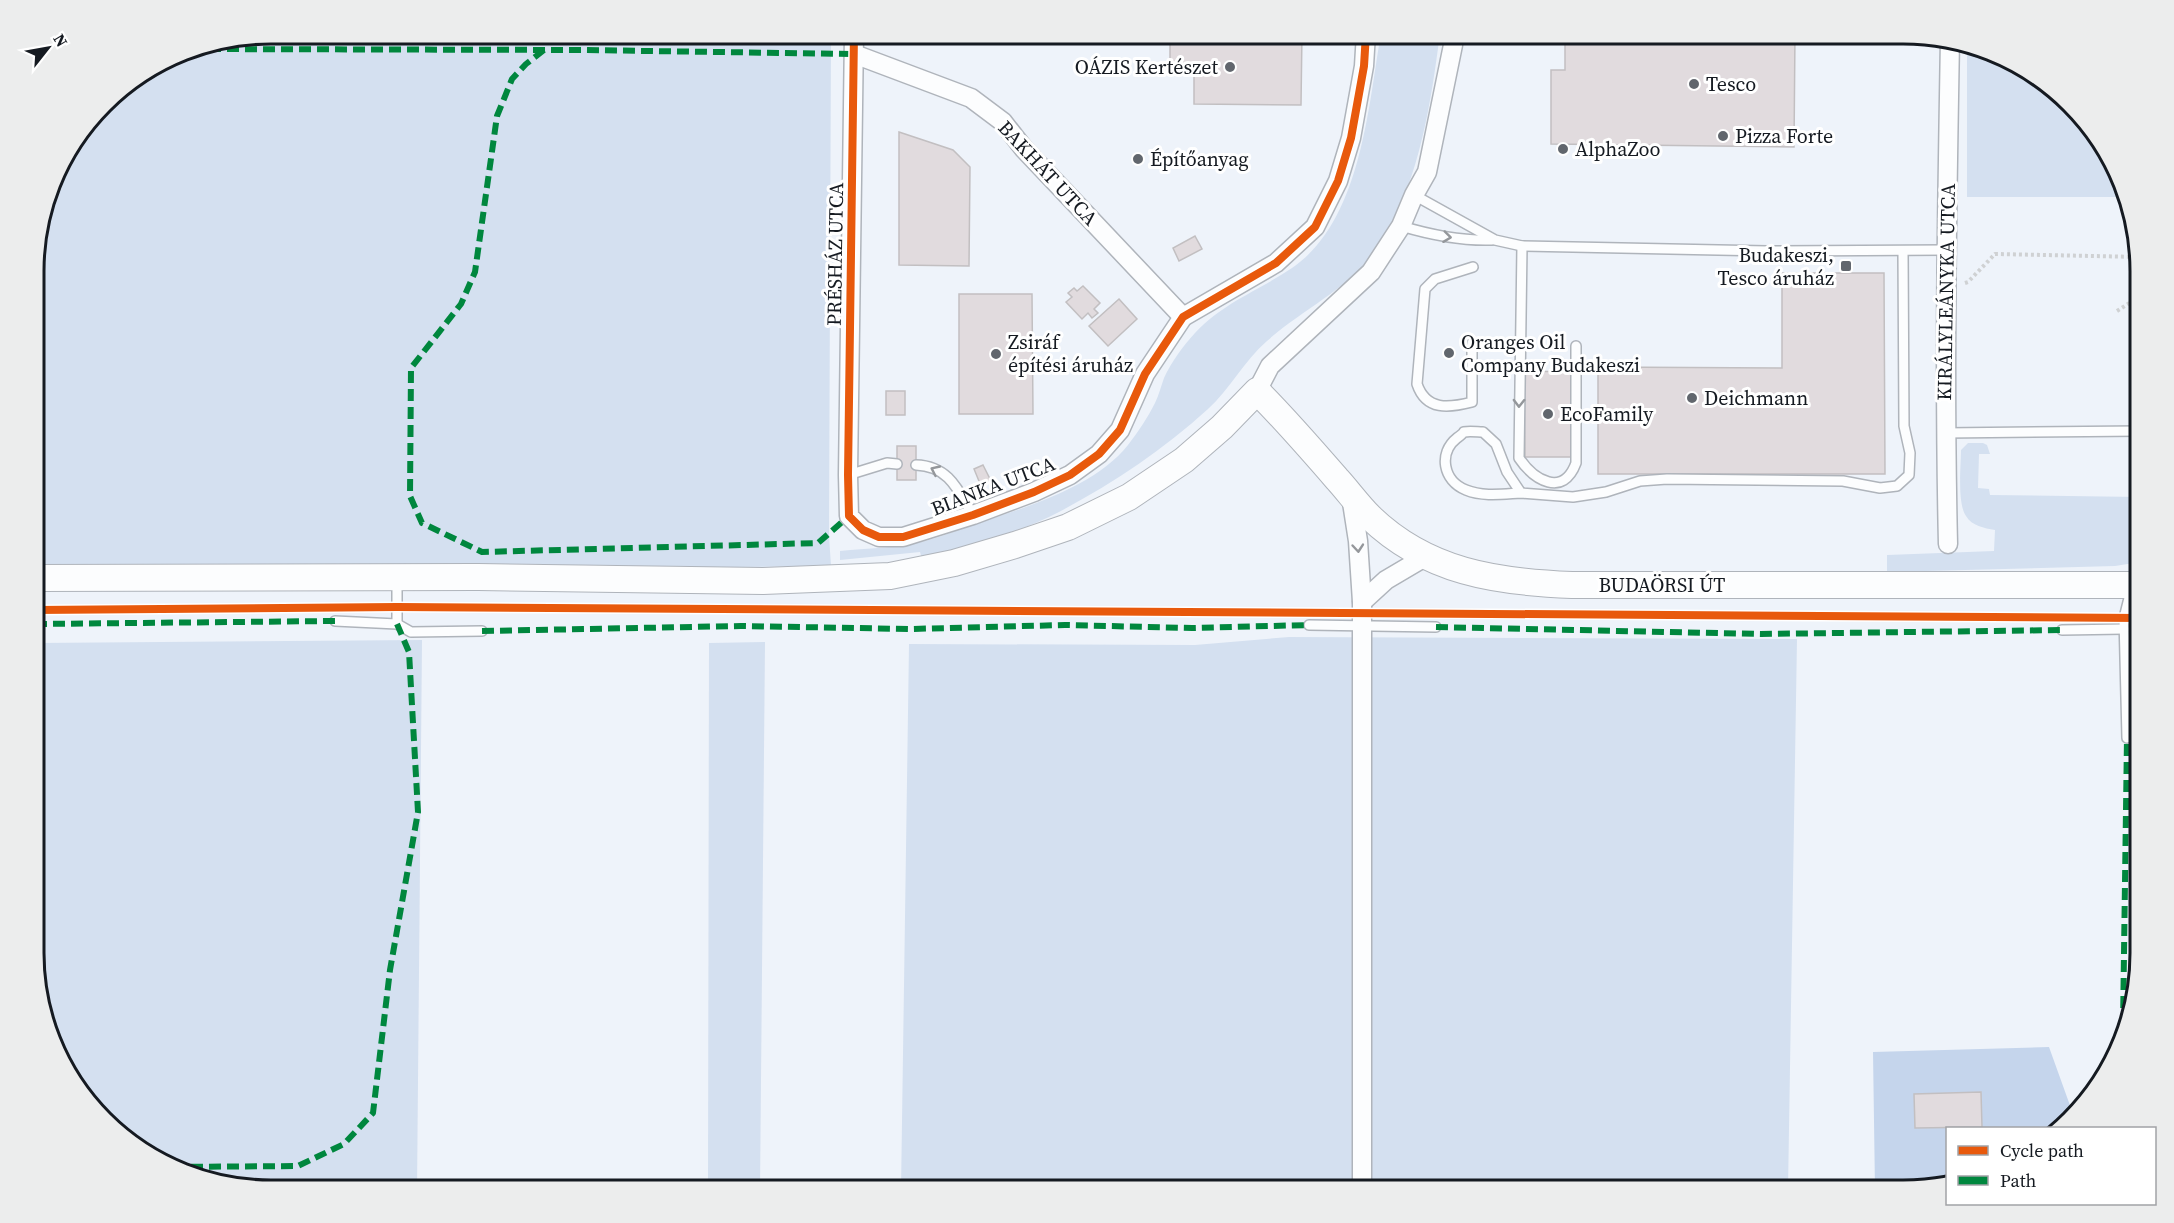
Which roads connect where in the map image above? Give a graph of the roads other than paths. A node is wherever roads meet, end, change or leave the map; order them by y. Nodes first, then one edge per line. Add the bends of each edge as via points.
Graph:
1 (854, 44) edge
2 (1365, 44) edge
3 (1454, 44) edge
4 (1950, 48) edge
5 (854, 54) junction
6 (1413, 195) junction
7 (1401, 226) junction
8 (1495, 240) junction
9 (1522, 246) junction
10 (1946, 250) junction
11 (1904, 251) junction
12 (1473, 267) dead end
13 (1183, 317) junction
14 (1472, 343) dead end
15 (1576, 346) dead end
16 (1257, 391) junction
17 (2130, 431) edge
18 (1945, 433) junction
19 (897, 464) dead end
20 (916, 465) dead end
21 (848, 475) junction
22 (1521, 493) junction
23 (1350, 494) junction
24 (973, 515) junction
25 (1948, 544) dead end
26 (1425, 557) junction
27 (44, 578) edge
28 (397, 578) junction
29 (2130, 585) edge
30 (1362, 602) junction
31 (2130, 603) edge
32 (335, 621) dead end
33 (397, 624) junction
34 (1363, 624) junction
35 (1308, 625) dead end
36 (1436, 627) dead end
37 (2124, 629) junction
38 (2062, 630) dead end
39 (482, 631) dead end
40 (2127, 738) dead end
41 (1362, 1180) edge

1 - 5 street, PRÉSHÁZ UTCA
2 - 13 street, BIANKA UTCA via 1351,138 1338,181 1315,227 1276,263
3 - 6 street via 1427,172
4 - 10 street, KIRÁLYLEÁNYKA UTCA
5 - 13 street, BAKHÁT UTCA via 971,98 1004,122 1024,149
5 - 21 street, PRÉSHÁZ UTCA
6 - 7 street
6 - 8 lane
7 -> 8 lane via 1429,235
7 - 16 street via 1371,272 1270,366
8 - 9 lane
9 - 11 lane
9 -> 15 lane via 1519,458 1527,470 1550,483 1572,474 1576,463
10 - 11 lane
10 - 18 street, KIRÁLYLEÁNYKA UTCA
11 - 22 lane via 1904,426 1910,453 1909,475 1897,486 1880,488 1843,481 1667,479 1573,497
12 - 14 lane via 1435,279 1425,289 1417,384 1421,396 1431,404 1455,406 1472,402
13 - 24 street, BIANKA UTCA via 1144,374 1120,430 1099,454 1034,492
16 - 23 main road, BUDAÖRSI ÚT
16 - 28 main road via 1184,460 1129,497 1068,527 954,563 890,576 763,582
17 - 18 lane
18 - 25 street, KIRÁLYLEÁNYKA UTCA
19 - 21 lane via 887,463
24 -> 20 lane via 951,478
21 - 24 street, BIANKA UTCA via 849,516 863,530 879,537 903,537
22 - 22 lane via 1482,494 1464,490 1445,469 1445,455 1451,442 1464,432 1483,432 1496,444
23 - 26 main road, BUDAÖRSI ÚT via 1370,517
23 -> 30 street
26 - 29 main road, BUDAÖRSI ÚT via 1493,579 1533,584
26 - 30 street via 1386,580
27 - 28 main road
28 - 33 lane
30 - 34 street
31 - 37 lane
32 - 33 lane
33 - 39 lane via 411,632
34 - 35 lane
34 - 36 lane
34 - 41 street
37 - 38 lane
37 - 40 lane

